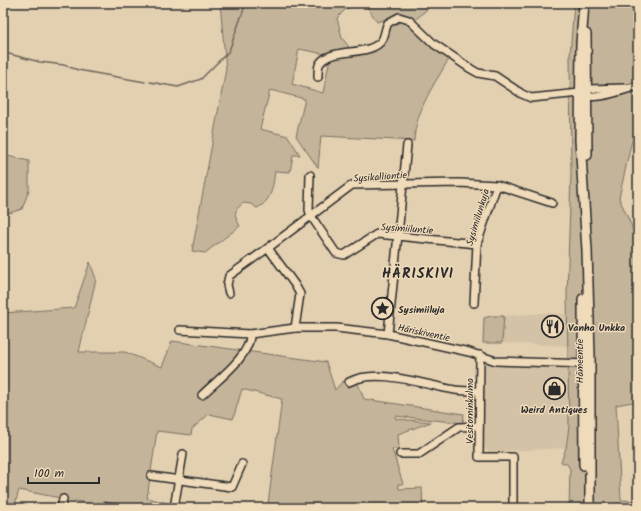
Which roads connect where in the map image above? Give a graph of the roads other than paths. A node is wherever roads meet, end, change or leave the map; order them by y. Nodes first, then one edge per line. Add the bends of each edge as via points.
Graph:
1 (584, 3) edge
2 (318, 77) dead end
3 (638, 86) edge
4 (585, 93) junction
5 (406, 145) dead end
6 (310, 175) dead end
7 (403, 184) junction
8 (498, 186) junction
9 (552, 203) dead end
10 (311, 216) junction
11 (398, 236) junction
12 (478, 244) junction
13 (268, 248) junction
14 (229, 293) dead end
15 (474, 303) dead end
16 (295, 328) junction
17 (180, 330) dead end
18 (250, 334) junction
19 (388, 334) junction
20 (480, 355) junction
21 (586, 364) junction
22 (349, 382) dead end
23 (479, 391) junction
24 (202, 395) dead end
25 (479, 426) junction
26 (183, 454) dead end
27 (400, 454) dead end
28 (242, 464) dead end
29 (151, 476) dead end
30 (179, 480) junction
31 (63, 499) dead end
32 (61, 508) edge
33 (174, 508) edge
34 (513, 508) edge
35 (584, 508) edge
36 (590, 508) edge

1 - 4 main road, Hämeentie via 581,28
2 - 4 street via 319,66 323,60 330,56 376,46 382,40 388,23 399,16 409,20 434,44 478,73 495,76 527,97
3 - 4 street
4 - 21 main road, Hämeentie via 580,140 584,211
5 - 7 street
6 - 10 street
7 - 8 street, Sysikalliontie via 459,183
7 - 10 street, Sysikalliontie via 352,185
7 - 11 street
8 - 9 street, Sysikalliontie
8 - 12 street, Sysimiilunkuja
10 - 11 street, Sysimiiluntie via 336,253 344,255 377,234
10 - 13 street, Sysikalliontie
11 - 12 street, Sysimiiluntie
11 - 19 street
12 - 15 street, Sysimiilunkuja
13 - 14 street, Sysikalliontie via 229,276
13 - 16 street via 300,294
16 - 18 street, Häriskiventie
16 - 19 street, Häriskiventie via 336,328
17 - 18 street, Häriskiventie
18 - 24 street via 250,341 244,354
19 - 20 street, Häriskiventie
20 - 21 street, Häriskiventie via 496,361
20 - 23 street, Vesitorninkulma
21 - 35 main road, Hämeentie
21 - 36 main road, Hämeentie
22 - 23 street via 357,378 382,376 457,390
23 - 25 street, Vesitorninkulma
25 - 27 street via 459,427 420,454
25 - 34 street, Vesitorninkulma via 479,457 513,457
26 - 30 street
28 - 30 street via 232,487
29 - 30 street
30 - 33 street
31 - 32 street

